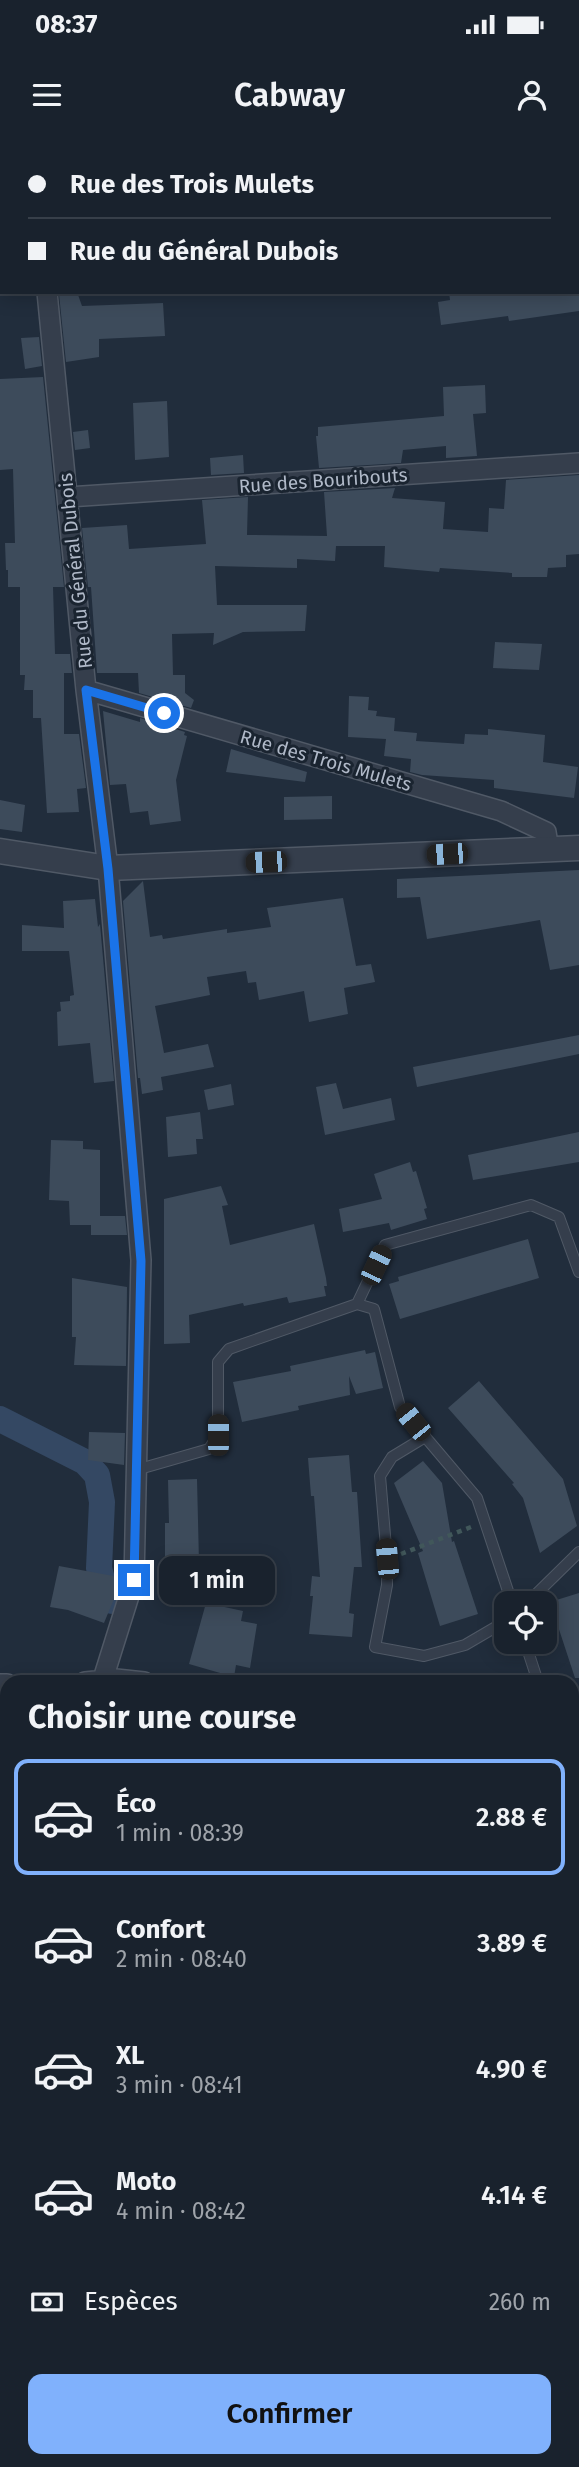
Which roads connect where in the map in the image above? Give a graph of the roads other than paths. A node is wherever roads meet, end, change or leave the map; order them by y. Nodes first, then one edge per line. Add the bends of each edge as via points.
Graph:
1 (47, 294) edge
2 (579, 463) edge
3 (68, 497) junction
4 (86, 690) junction
5 (579, 848) edge
6 (549, 849) junction
7 (0, 851) edge
8 (108, 869) junction
9 (579, 1272) edge
10 (357, 1304) junction
11 (425, 1437) junction
12 (136, 1470) junction
13 (579, 1552) edge
14 (508, 1591) edge
15 (539, 1591) edge
16 (494, 1627) edge
17 (529, 1654) edge
18 (104, 1675) edge
19 (536, 1675) edge

1 - 3 street, Rue du Général Dubois
2 - 3 street, Rue des Bouribouts
3 - 4 street, Rue du Général Dubois
4 - 6 street, Rue des Trois Mulets via 501,811 546,832
4 - 8 street, Rue du Général Dubois
5 - 6 street
6 - 8 street
7 - 8 street
8 - 12 street, Rue du Général Dubois via 141,1261
9 - 10 lane via 559,1217 531,1205 385,1245
10 - 11 lane via 374,1309 400,1407
10 - 12 lane via 229,1349 218,1362 218,1435 209,1449
11 - 14 lane via 477,1497
11 - 16 lane via 393,1457 380,1476 387,1585 375,1647 424,1656 465,1645
12 - 18 street, Rue du Général Dubois via 134,1580
13 - 15 lane
17 - 19 lane

